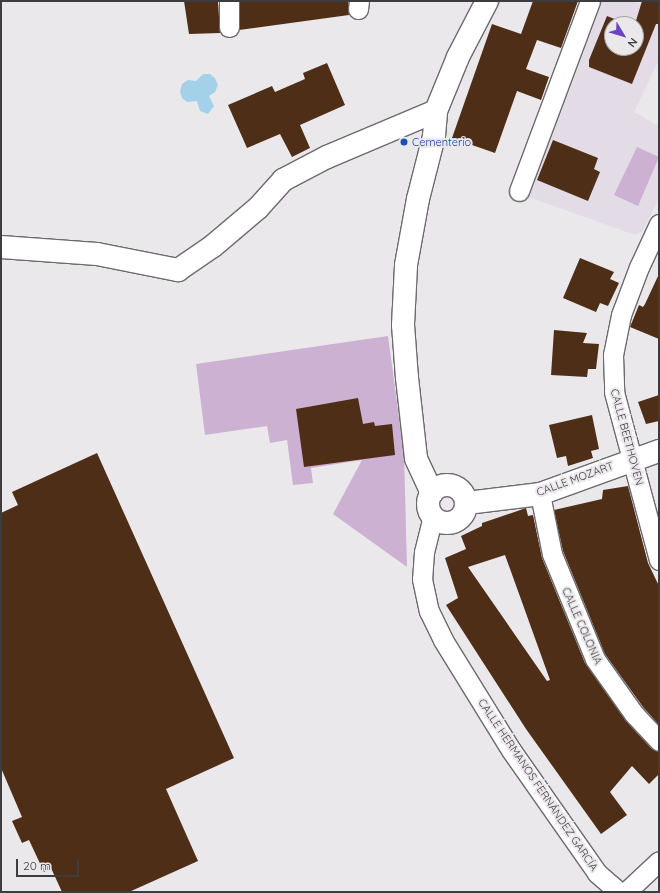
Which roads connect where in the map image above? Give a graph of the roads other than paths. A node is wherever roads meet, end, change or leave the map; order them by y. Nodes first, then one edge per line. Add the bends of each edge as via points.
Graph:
1 (229, 1) edge
2 (487, 1) edge
3 (590, 1) edge
4 (229, 28) dead end
5 (436, 111) junction
6 (519, 191) dead end
7 (659, 224) edge
8 (1, 247) edge
9 (659, 451) edge
10 (633, 458) junction
11 (432, 493) junction
12 (540, 494) junction
13 (467, 503) junction
14 (433, 516) junction
15 (659, 560) edge
16 (659, 741) edge
17 (659, 860) edge
18 (619, 892) edge
19 (626, 892) edge

1 - 4 street
2 - 5 street via 458,57
3 - 6 street
5 - 8 street via 327,157 283,180 258,208 219,242 178,270 97,254
5 - 11 street via 434,136 418,200 406,265 403,324 416,458
7 - 10 street, CALLE BEETHOVEN via 621,315 613,355 614,392
9 - 10 street, CALLE MOZART
10 - 12 street, CALLE MOZART
10 - 15 street, CALLE BEETHOVEN
11 - 13 street via 440,486 451,485 462,492
11 - 14 street via 429,505
12 - 13 street, CALLE MOZART
12 - 16 street, CALLE COLONIA via 552,554 595,659 634,714
13 - 14 street via 463,515 453,522 441,522
14 - 18 street, CALLE HERMANOS FERNÁNDEZ GARCÍA via 424,552 422,579 429,611 443,640 516,756 597,873
17 - 19 street

